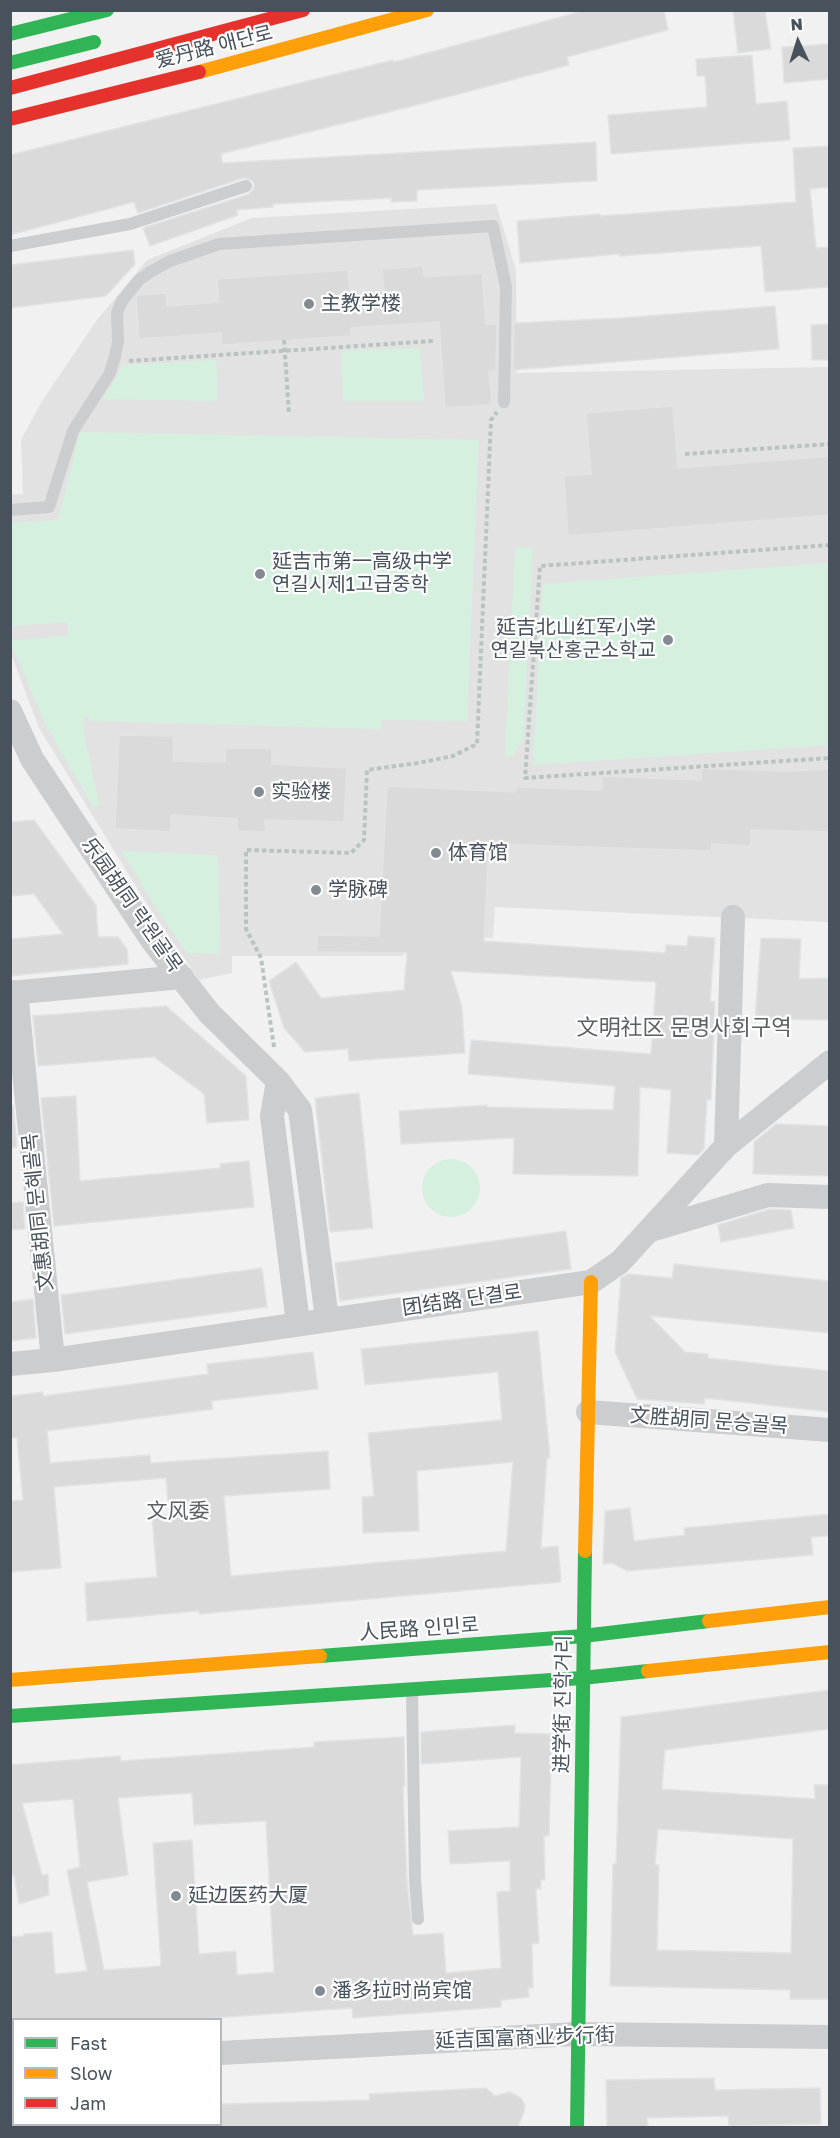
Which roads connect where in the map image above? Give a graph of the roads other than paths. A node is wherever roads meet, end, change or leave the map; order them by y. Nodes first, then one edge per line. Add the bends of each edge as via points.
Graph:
1 (107, 10) edge
2 (303, 10) edge
3 (427, 10) edge
4 (54, 17) edge
5 (10, 34) edge
6 (104, 40) dead end
7 (59, 51) junction
8 (10, 63) edge
9 (10, 88) edge
10 (10, 119) edge
11 (246, 186) dead end
12 (10, 246) edge
13 (504, 402) road end
14 (10, 510) edge
15 (10, 711) edge
16 (733, 917) dead end
17 (182, 977) junction
18 (13, 992) edge
19 (830, 1062) edge
20 (278, 1081) junction
21 (726, 1146) junction
22 (830, 1197) edge
23 (651, 1230) junction
24 (591, 1282) junction
25 (327, 1319) junction
26 (298, 1323) junction
27 (53, 1360) junction
28 (10, 1364) edge
29 (588, 1412) junction
30 (830, 1430) edge
31 (830, 1607) edge
32 (583, 1636) junction
33 (830, 1652) edge
34 (582, 1678) junction
35 (10, 1680) edge
36 (412, 1689) junction
37 (10, 1716) edge
38 (418, 1919) dead end
39 (577, 2034) junction
40 (830, 2037) edge
41 (222, 2053) edge
42 (577, 2127) edge

1 - 4 main road
2 - 9 main road, 爱丹路 애단로
3 - 10 main road, 爱丹路 애단로
4 - 5 main road
4 - 7 main road
6 - 7 main road
7 - 8 main road
11 - 12 lane via 130,224
13 - 14 lane via 506,287 493,226 219,244 170,261 139,280 122,301 117,313 114,362 73,431 49,507
15 - 17 street, 乐园胡同 락원골목 via 32,759 152,940
16 - 21 street
17 - 18 street
17 - 20 street, 乐园胡同 락원골목 via 209,1012
18 - 27 street, 文惠胡同 문혜골목
19 - 21 street, 团结路 단결로
20 - 25 street, 乐园胡同 락원골목 via 300,1110
20 - 26 street via 272,1116
21 - 23 street, 团结路 단결로
22 - 23 street via 768,1195
23 - 24 street, 团结路 단결로 via 620,1262
24 - 25 street, 团结路 단결로
24 - 29 main road, 进学街 진학거리
25 - 26 street, 团结路 단결로
26 - 27 street, 团结路 단결로
27 - 28 street, 团结路 단결로
29 - 30 street, 文胜胡同 문승골목
29 - 32 main road, 进学街 진학거리
31 - 32 main road, 人民路 인민로
32 - 34 main road, 进学街 진학거리
32 - 35 main road, 人民路 인민로
33 - 34 main road
34 - 36 main road
34 - 39 main road, 进学街 진학거리
36 - 37 main road
36 - 38 lane
39 - 40 street, 延吉国富商业步行街
39 - 41 street, 延吉国富商业步行街
39 - 42 main road, 进学街 진학거리

